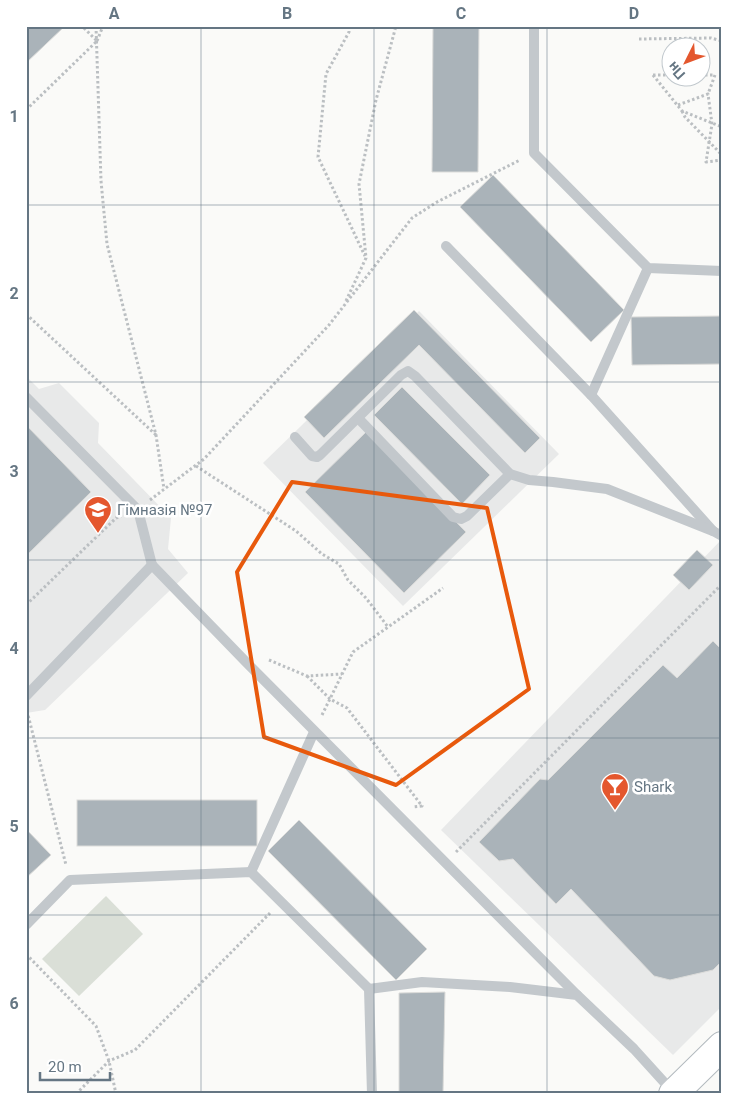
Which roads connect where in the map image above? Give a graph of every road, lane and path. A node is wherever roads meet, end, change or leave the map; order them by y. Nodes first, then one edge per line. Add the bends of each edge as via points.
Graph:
1 (82, 26) edge
2 (96, 26) edge
3 (103, 26) edge
4 (349, 26) edge
5 (396, 26) edge
6 (534, 26) edge
7 (639, 39) dead end
8 (722, 40) edge
9 (97, 41) junction
10 (660, 75) edge
11 (710, 75) edge
12 (660, 84) edge
13 (663, 88) edge
14 (708, 94) junction
15 (678, 106) junction
16 (26, 110) edge
17 (682, 111) junction
18 (712, 124) junction
19 (722, 126) edge
20 (709, 142) junction
21 (534, 153) junction
22 (722, 155) edge
23 (722, 160) edge
24 (446, 246) dead end
25 (366, 258) junction
26 (648, 268) junction
27 (722, 270) edge
28 (343, 307) junction
29 (27, 315) edge
30 (591, 395) junction
31 (26, 397) edge
32 (358, 418) junction
33 (156, 435) junction
34 (294, 437) dead end
35 (196, 466) junction
36 (510, 474) junction
37 (164, 489) junction
38 (138, 510) junction
39 (717, 534) edge
40 (152, 566) junction
41 (722, 584) edge
42 (443, 588) dead end
43 (718, 588) junction
44 (722, 592) edge
45 (26, 606) edge
46 (388, 627) junction
47 (246, 662) junction
48 (342, 674) junction
49 (307, 676) junction
50 (26, 696) edge
51 (330, 699) junction
52 (26, 708) edge
53 (314, 732) junction
54 (392, 810) junction
55 (445, 863) junction
56 (251, 872) junction
57 (70, 880) junction
58 (281, 902) junction
59 (26, 925) edge
60 (26, 954) edge
61 (369, 989) junction
62 (577, 996) junction
63 (722, 1046) edge
64 (109, 1061) junction
65 (673, 1093) edge
66 (76, 1094) edge
67 (116, 1094) edge
68 (372, 1094) edge

1 - 9 path
2 - 9 path
3 - 9 path
4 - 25 path via 349,32 326,74 318,157
5 - 25 path via 376,100 359,184
6 - 21 lane
7 - 8 path
9 - 16 path
9 - 33 path via 101,181 107,244
10 - 12 path via 653,75
11 - 14 path via 715,75
13 - 15 path
14 - 15 path
14 - 18 path
15 - 17 path
17 - 18 path
17 - 20 path
18 - 19 path
18 - 20 path
20 - 22 path
20 - 23 path via 706,162
21 - 26 lane
21 - 28 path via 412,218
24 - 30 lane
25 - 28 path
26 - 27 lane
26 - 30 lane
28 - 35 path
29 - 33 path
30 - 39 lane
31 - 38 lane
32 - 34 lane via 317,457 312,456
32 - 36 lane via 453,517 461,519 467,516
32 - 36 lane via 408,371
33 - 37 path
35 - 37 path
35 - 46 path via 296,531 339,564 348,580
36 - 39 lane via 529,480 607,490
37 - 38 path
38 - 40 lane
38 - 45 path via 116,518
40 - 47 lane
40 - 50 lane
41 - 43 path
42 - 46 path
43 - 44 path
43 - 55 path
46 - 48 path via 353,652
47 - 49 path via 269,660
47 - 53 lane
48 - 49 path
48 - 51 path
49 - 51 path
51 - 53 path
51 - 54 path via 347,708 422,806
52 - 57 path
53 - 54 lane
53 - 56 lane
54 - 55 lane
55 - 62 lane
56 - 57 lane
56 - 58 lane
57 - 59 lane
58 - 61 lane
58 - 64 path via 135,1050
60 - 64 path via 96,1026
61 - 62 lane via 422,982 510,987
61 - 68 lane
62 - 65 lane via 634,1049
63 - 65 street
64 - 66 path
64 - 67 path

